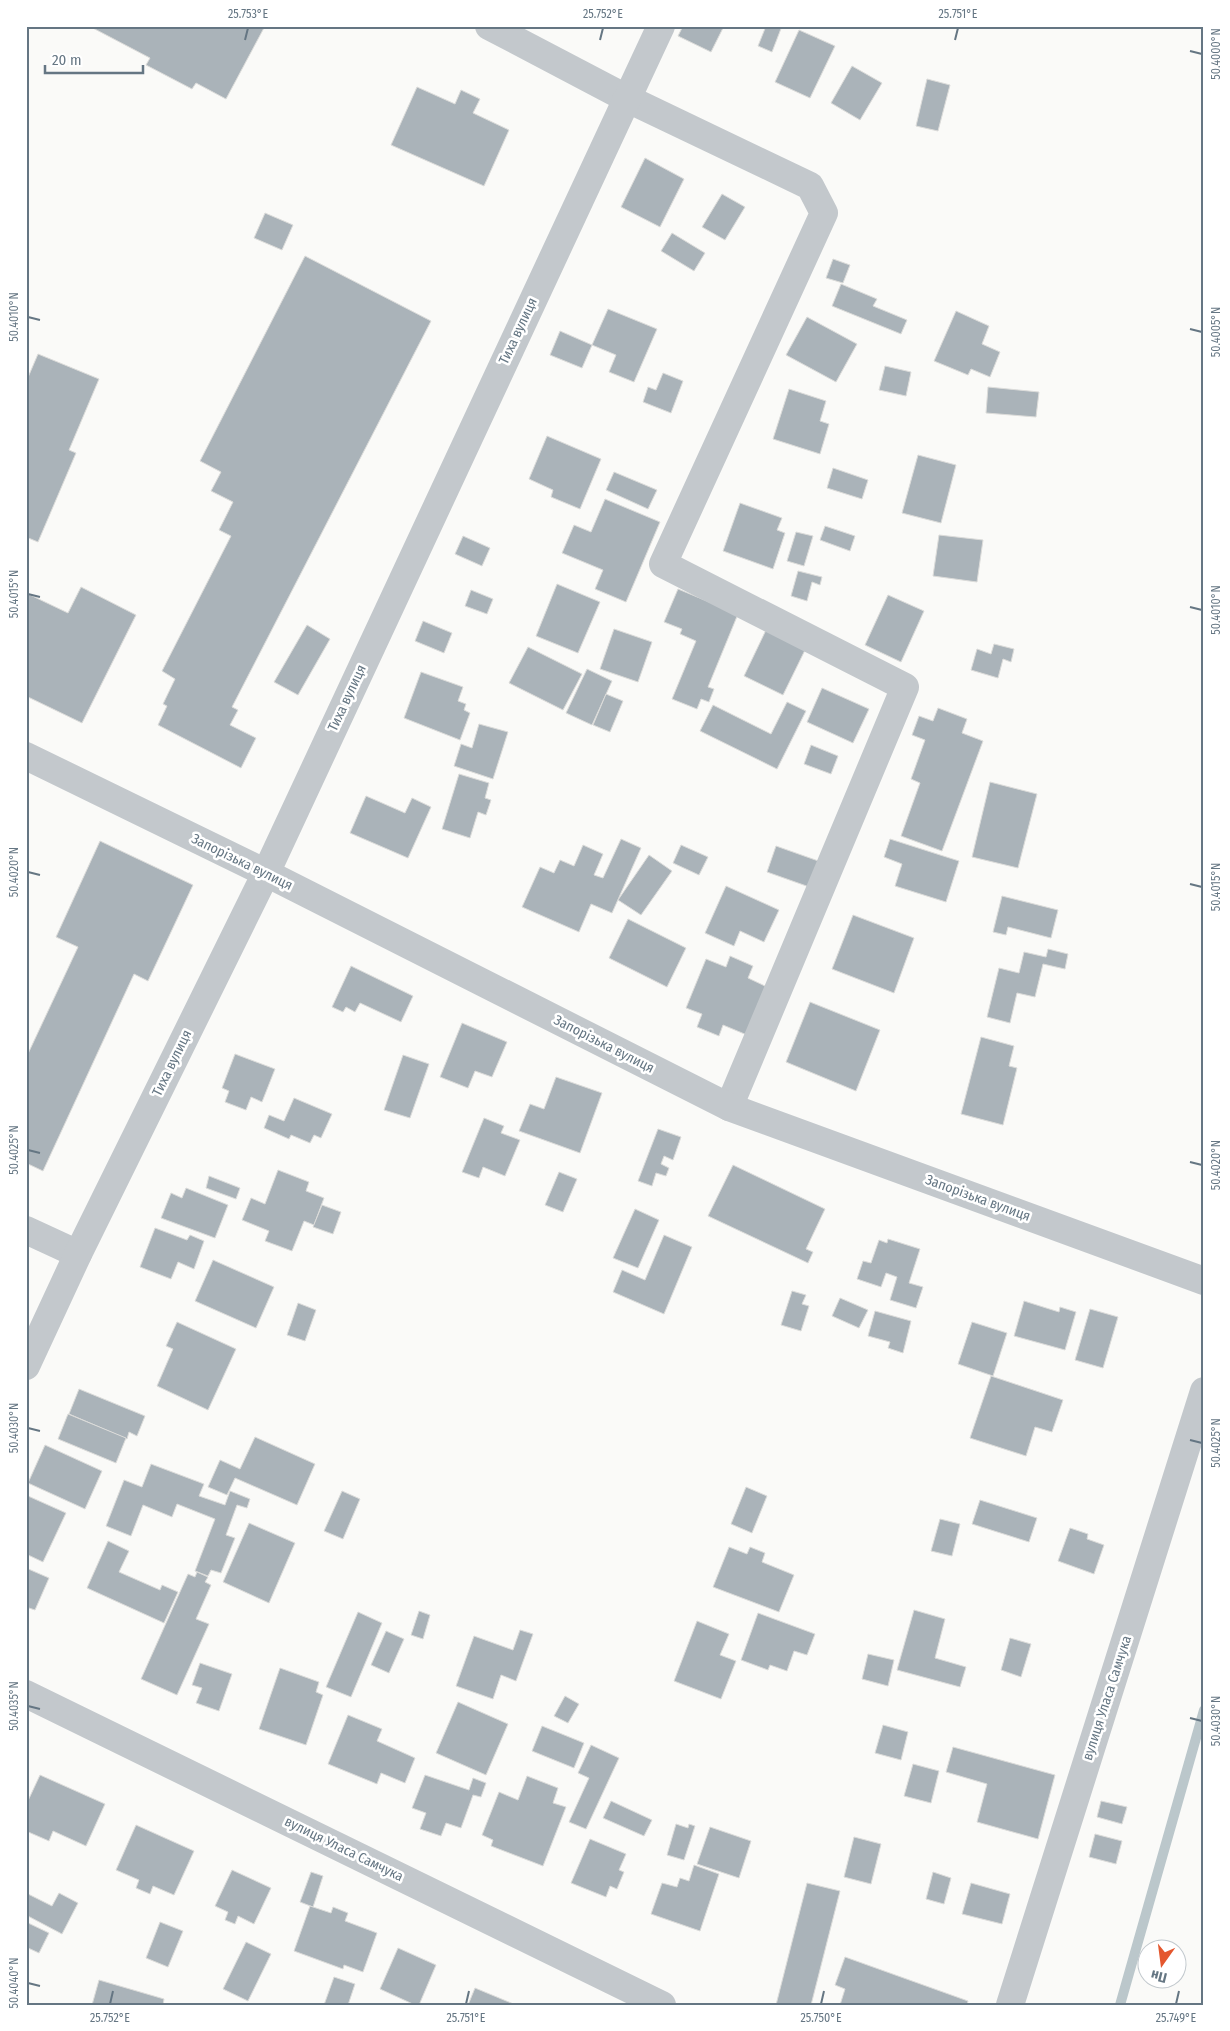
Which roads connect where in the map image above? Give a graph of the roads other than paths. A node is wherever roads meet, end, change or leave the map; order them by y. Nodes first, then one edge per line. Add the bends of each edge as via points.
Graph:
1 (489, 26) edge
2 (661, 26) edge
3 (626, 98) junction
4 (26, 756) edge
5 (266, 873) junction
6 (729, 1106) junction
7 (26, 1230) edge
8 (78, 1254) junction
9 (1204, 1281) edge
10 (26, 1366) edge
11 (1204, 1392) edge
12 (26, 1694) edge
13 (662, 2005) edge
14 (1010, 2005) edge

1 - 3 street
2 - 3 street, Тиха вулиця
3 - 5 street, Тиха вулиця
3 - 6 street via 810,186 824,213 663,564 905,687
4 - 5 street, Запорізька вулиця
5 - 6 street, Запорізька вулиця
5 - 8 street, Тиха вулиця
6 - 9 street, Запорізька вулиця
7 - 8 street
8 - 10 street, Тиха вулиця
11 - 14 street, вулиця Уласа Самчука
12 - 13 street, вулиця Уласа Самчука

